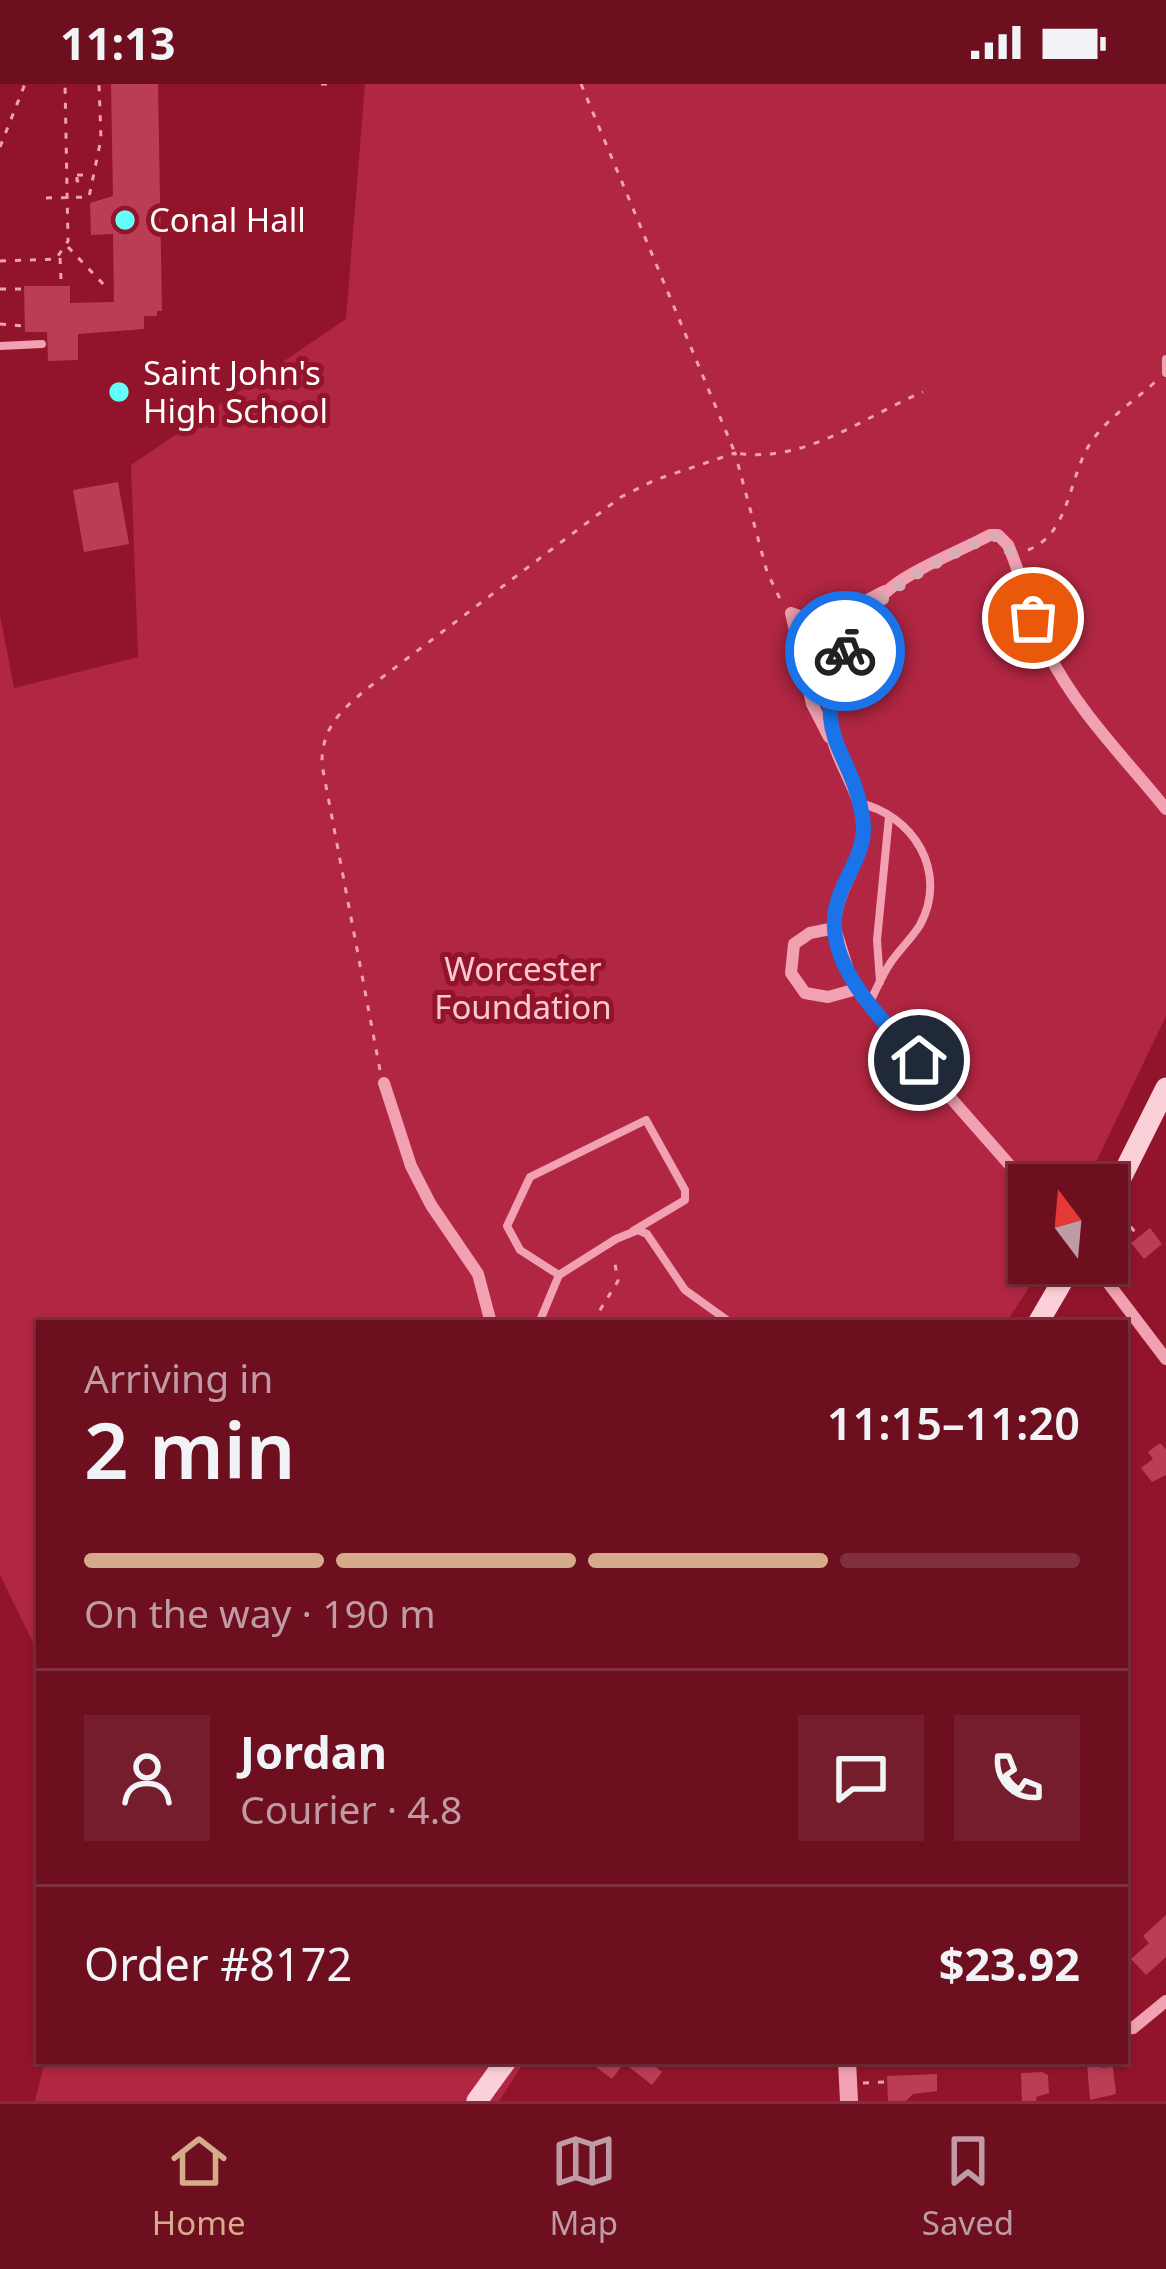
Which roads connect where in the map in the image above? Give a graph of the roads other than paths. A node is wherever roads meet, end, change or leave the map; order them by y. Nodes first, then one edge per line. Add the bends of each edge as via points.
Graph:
1 (42, 344) dead end
2 (0, 346) edge
3 (1166, 359) edge
4 (1166, 373) edge
5 (891, 587) junction
6 (834, 745) junction
7 (858, 803) junction
8 (1166, 809) edge
9 (889, 816) junction
10 (835, 928) junction
11 (880, 982) junction
12 (857, 989) junction
13 (868, 1005) junction
14 (384, 1084) road end
15 (1166, 1088) edge
16 (1009, 1164) edge
17 (1128, 1172) edge
18 (633, 1231) junction
19 (559, 1275) junction
20 (1061, 1284) edge
21 (1110, 1284) edge
22 (490, 1320) edge
23 (540, 1320) edge
24 (727, 1320) edge
25 (1040, 1320) edge
26 (1166, 1360) edge
27 (1166, 2001) edge
28 (1128, 2029) edge
29 (504, 2064) edge
30 (847, 2064) edge
31 (477, 2101) edge
32 (849, 2101) edge

1 - 2 lane
3 - 4 lane
5 - 6 street via 842,659 830,710
5 - 6 street via 827,617 791,613 812,704
5 - 8 street via 998,536 1061,676
6 - 7 street
7 - 9 lane
7 - 10 street via 862,841
9 - 11 lane
9 - 11 lane via 925,850 930,883 922,922
10 - 12 street
10 - 12 street via 794,944 793,978 815,996
11 - 13 lane
12 - 13 street
13 - 16 street
14 - 22 street via 407,1158 478,1274
15 - 17 main road
18 - 19 lane
18 - 19 lane via 685,1200 646,1120 530,1177 507,1226 520,1250
18 - 24 lane via 647,1234 686,1290
19 - 23 lane
20 - 25 main road
21 - 26 street
27 - 28 street
29 - 31 main road
30 - 32 street

